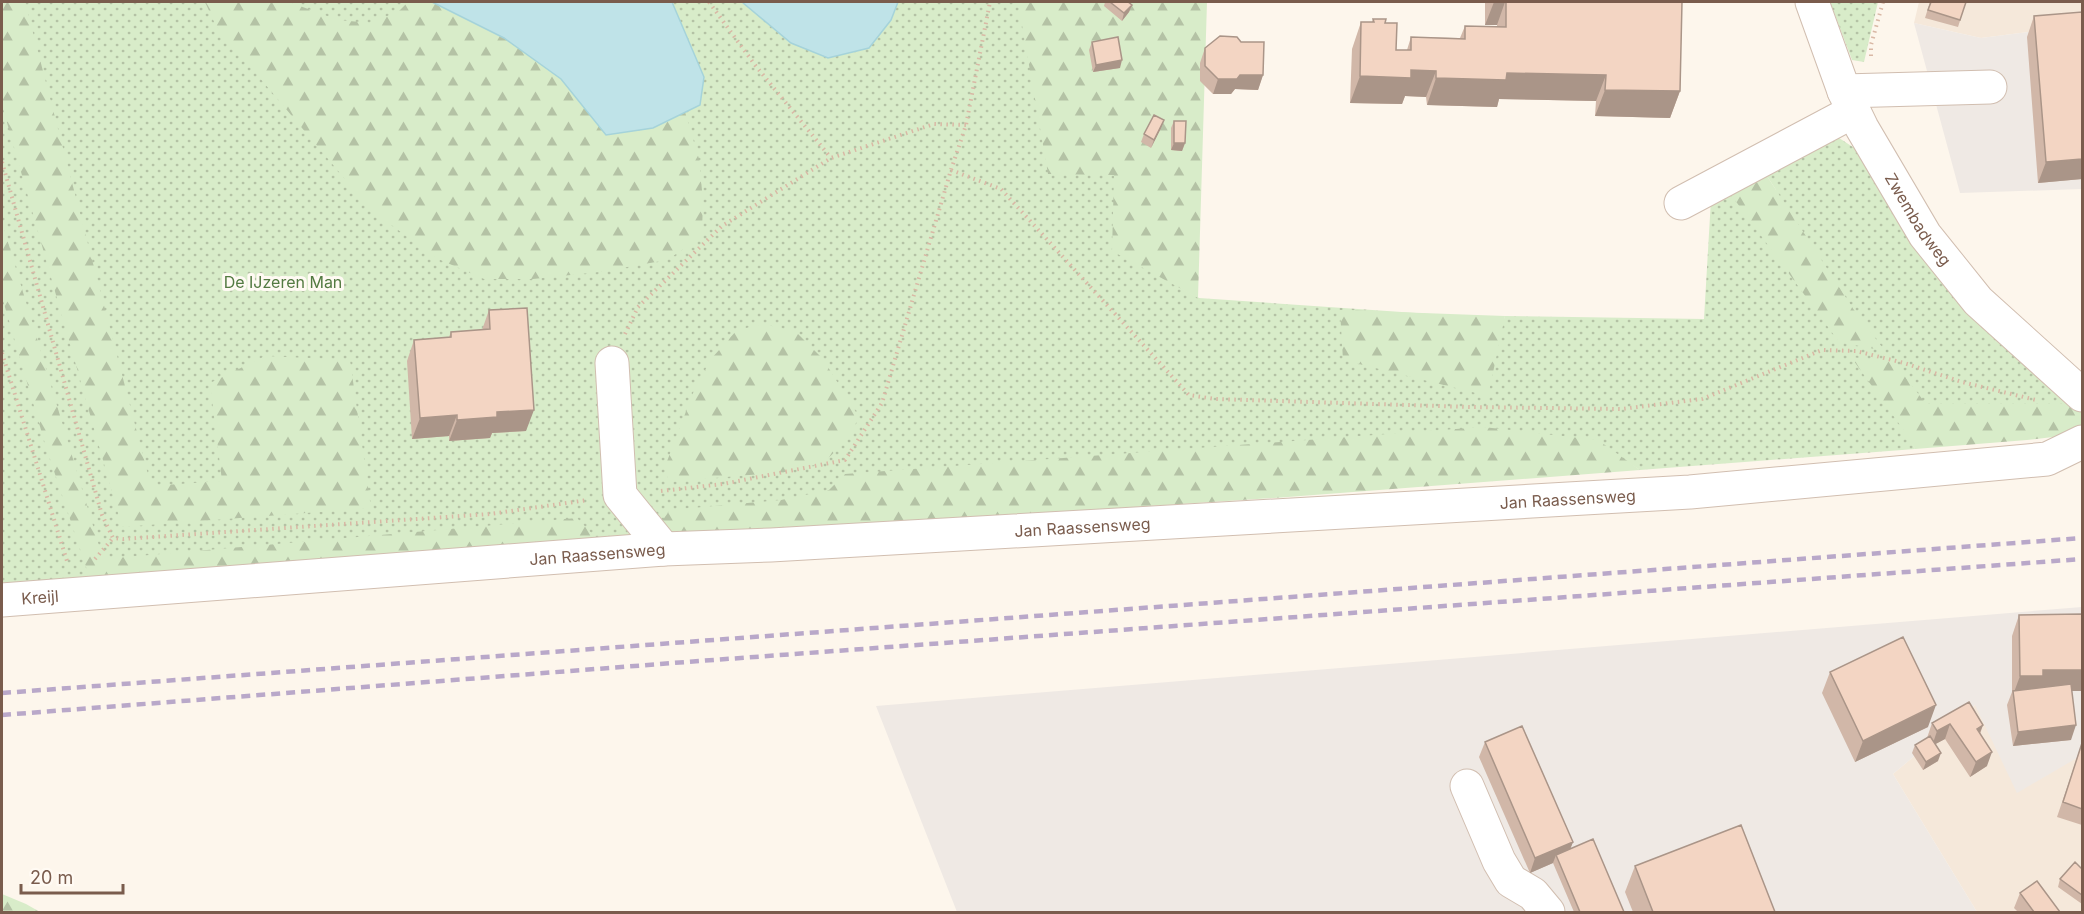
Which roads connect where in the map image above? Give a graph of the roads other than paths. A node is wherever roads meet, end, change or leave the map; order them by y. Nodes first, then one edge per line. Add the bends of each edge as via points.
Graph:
1 (1812, 2) edge
2 (1990, 87) dead end
3 (1856, 97) junction
4 (1681, 203) dead end
5 (612, 363) road end
6 (2082, 395) edge
7 (2082, 442) edge
8 (663, 549) junction
9 (78, 595) joint
10 (2, 600) edge
11 (1467, 786) dead end
12 (1548, 912) edge

1 - 3 street, Zwembadweg
2 - 3 street
3 - 4 street
3 - 6 street, Zwembadweg via 1862,128 1925,235 1978,301
5 - 8 street via 620,495
7 - 8 street, Jan Raassensweg via 2047,459 1690,492
8 - 9 street, Jan Raassensweg
9 - 10 street, Kreijl
11 - 12 street via 1511,881 1533,894

